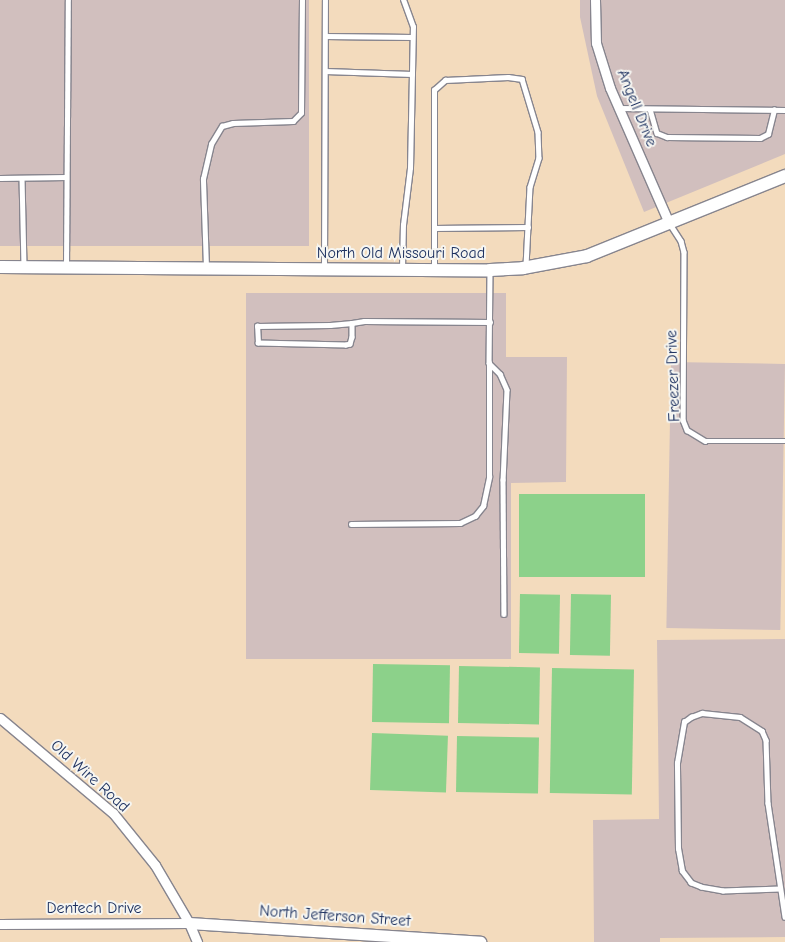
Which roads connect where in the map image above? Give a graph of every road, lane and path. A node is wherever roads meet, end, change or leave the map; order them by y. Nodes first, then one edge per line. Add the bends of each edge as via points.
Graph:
1 (68, 0) edge
2 (302, 0) edge
3 (325, 0) edge
4 (403, 0) edge
5 (595, 0) edge
6 (325, 36) junction
7 (412, 37) junction
8 (325, 71) junction
9 (412, 74) junction
10 (619, 108) junction
11 (650, 109) junction
12 (774, 110) junction
13 (785, 110) edge
14 (785, 176) edge
15 (0, 178) edge
16 (22, 178) junction
17 (66, 178) junction
18 (669, 224) junction
19 (528, 227) junction
20 (434, 228) junction
21 (0, 266) edge
22 (24, 267) junction
23 (66, 267) junction
24 (206, 268) junction
25 (526, 268) junction
26 (324, 269) junction
27 (402, 269) junction
28 (434, 270) junction
29 (490, 270) junction
30 (490, 322) junction
31 (352, 323) junction
32 (489, 363) junction
33 (785, 441) edge
34 (351, 524) dead end
35 (504, 614) dead end
36 (0, 718) edge
37 (780, 889) junction
38 (785, 917) edge
39 (189, 923) junction
40 (0, 924) edge
41 (197, 942) edge
42 (480, 942) edge

1 - 17 lane
2 - 24 lane via 301,113 293,121 222,126 211,144 203,179
3 - 6 lane
4 - 7 lane via 413,27
5 - 10 street, Angell Drive via 596,44
6 - 7 lane
6 - 8 lane
7 - 9 lane
8 - 9 lane
8 - 26 lane
9 - 27 lane via 410,168
10 - 11 lane
10 - 18 street, Angell Drive
11 - 12 lane
11 - 12 lane via 657,133 667,137 760,138 768,134
12 - 13 lane
14 - 18 main road, North Old Missouri Road
15 - 16 lane
16 - 17 lane
16 - 22 lane
17 - 23 lane
18 - 25 main road, North Old Missouri Road via 587,256
18 - 33 lane, Freezer Drive via 681,241 684,252 683,420 687,430 705,441
19 - 20 lane
19 - 20 lane via 530,187 539,158 538,132 522,79 508,77 445,80 434,90
19 - 25 lane
20 - 28 lane
21 - 22 main road, North Old Missouri Road
22 - 23 main road, North Old Missouri Road
23 - 24 main road, North Old Missouri Road
24 - 26 main road, North Old Missouri Road
25 - 29 main road, North Old Missouri Road
26 - 27 main road, North Old Missouri Road
27 - 28 main road, North Old Missouri Road
28 - 29 main road, North Old Missouri Road
29 - 30 lane
30 - 31 lane
30 - 32 lane
31 - 31 lane via 257,326 258,343 346,345 350,344 352,337
32 - 34 lane via 489,477 483,506 475,516 460,523
32 - 35 lane via 500,374 507,390 503,480
36 - 39 street, Old Wire Road via 113,813 155,865
37 - 37 lane via 768,803 766,740 762,731 740,717 702,713 691,716 684,722 677,763 678,849 682,871 690,883 701,887 723,891
37 - 38 lane
39 - 40 street, Dentech Drive
39 - 41 street, Old Wire Road
39 - 42 street, North Jefferson Street

